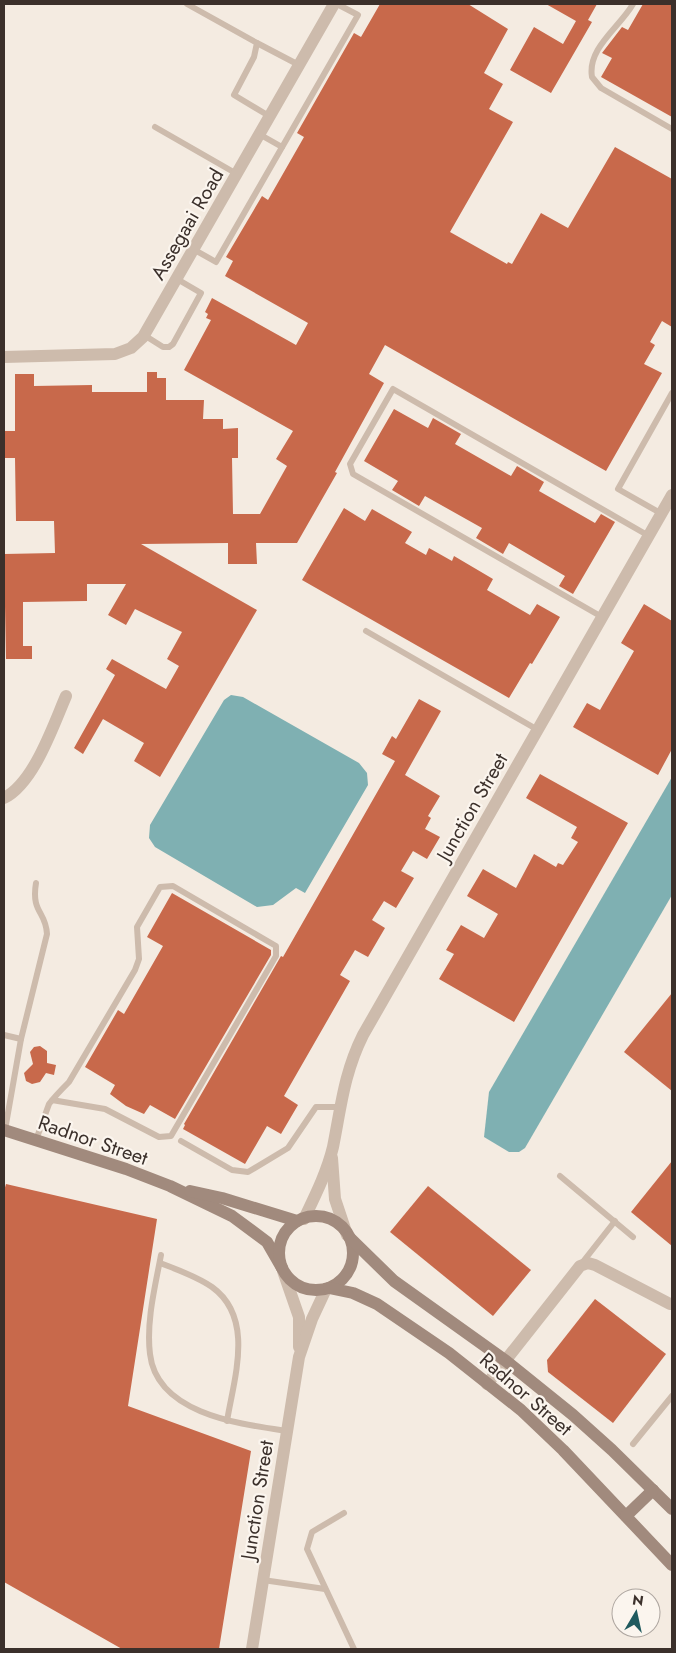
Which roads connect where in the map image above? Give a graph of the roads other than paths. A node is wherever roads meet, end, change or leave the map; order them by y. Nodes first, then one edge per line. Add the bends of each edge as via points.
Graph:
1 (187, 4) edge
2 (336, 4) edge
3 (633, 4) edge
4 (257, 43) junction
5 (299, 65) junction
6 (269, 116) junction
7 (154, 127) dead end
8 (672, 129) edge
9 (259, 134) junction
10 (282, 147) junction
11 (237, 174) junction
12 (193, 249) junction
13 (176, 279) junction
14 (144, 335) junction
15 (4, 357) edge
16 (672, 393) edge
17 (672, 495) edge
18 (662, 514) junction
19 (649, 536) junction
20 (602, 617) junction
21 (366, 631) dead end
22 (66, 696) dead end
23 (538, 730) junction
24 (4, 798) edge
25 (36, 883) dead end
26 (4, 1035) edge
27 (21, 1039) junction
28 (52, 1100) junction
29 (339, 1107) junction
30 (4, 1130) edge
31 (36, 1140) junction
32 (181, 1141) dead end
33 (332, 1148) junction
34 (560, 1176) dead end
35 (170, 1186) junction
36 (301, 1220) junction
37 (615, 1222) junction
38 (348, 1236) junction
39 (633, 1236) dead end
40 (162, 1255) dead end
41 (160, 1264) junction
42 (580, 1266) junction
43 (283, 1270) junction
44 (327, 1288) junction
45 (671, 1303) edge
46 (299, 1357) junction
47 (506, 1361) junction
48 (487, 1384) junction
49 (672, 1396) edge
50 (227, 1421) junction
51 (287, 1431) junction
52 (633, 1444) dead end
53 (653, 1490) junction
54 (672, 1509) edge
55 (344, 1513) dead end
56 (626, 1516) junction
57 (672, 1564) edge
58 (263, 1580) junction
59 (326, 1589) junction
60 (252, 1649) edge
61 (354, 1649) edge

1 - 4 lane
2 - 5 street, Assegaai Road
2 - 10 lane via 358,15
3 - 8 lane via 601,44 592,61 592,77 601,88
4 - 5 lane
4 - 6 lane via 254,57 234,96
5 - 6 street, Assegaai Road
6 - 9 street, Assegaai Road
7 - 11 lane
9 - 10 lane
9 - 11 street, Assegaai Road
10 - 12 lane via 216,262
11 - 12 street, Assegaai Road
12 - 13 street, Assegaai Road
13 - 14 street, Assegaai Road
13 - 14 lane via 201,293 173,344 164,347
14 - 15 street, Assegaai Road via 131,348 115,354
16 - 18 lane via 618,489
17 - 18 street, Junction Street
18 - 19 street, Junction Street
19 - 20 street, Junction Street
19 - 20 lane via 393,389 350,464 353,474
20 - 23 street, Junction Street
21 - 23 lane
22 - 24 street via 24,781
23 - 29 street, Junction Street via 363,1035 348,1071
25 - 27 lane via 34,900 47,934
26 - 27 lane
27 - 30 lane
28 - 28 lane via 105,1108 159,1137 171,1136 276,956 276,946 173,886 160,887 137,927 139,958 135,970 69,1082
28 - 31 lane
29 - 32 lane via 316,1106 288,1148 248,1172 232,1170
29 - 33 street, Junction Street
30 - 31 street, Radnor Street
31 - 35 street, Radnor Street
33 - 36 street, Junction Street via 315,1198
33 - 38 street, Junction Street via 335,1199
34 - 37 lane
35 - 36 street, Radnor Street
35 - 43 street, Radnor Street via 232,1216 255,1232 273,1250
36 - 38 street via 326,1218
36 - 43 street via 290,1227 281,1242 279,1250
37 - 39 lane
37 - 42 lane
38 - 44 street via 352,1247 350,1267 338,1283
38 - 47 street, Radnor Street via 394,1281
40 - 41 lane
41 - 50 lane via 149,1339 153,1369 168,1392 184,1404
41 - 50 lane via 213,1288 233,1311 238,1349
42 - 45 street via 595,1265
42 - 47 street
43 - 44 street via 291,1281 302,1287 314,1290
43 - 46 street, Junction Street via 299,1317
44 - 46 street, Junction Street
44 - 48 street, Radnor Street via 353,1293 377,1304 449,1353
46 - 51 street, Junction Street
47 - 48 street
47 - 53 street, Radnor Street via 579,1421
48 - 56 street, Radnor Street via 521,1410
49 - 52 lane
50 - 51 lane
51 - 58 street, Junction Street
53 - 54 street, Radnor Street
53 - 56 street
55 - 59 lane via 316,1528 308,1544 308,1553
56 - 57 street, Radnor Street
58 - 59 lane
58 - 60 street, Junction Street
59 - 61 lane

